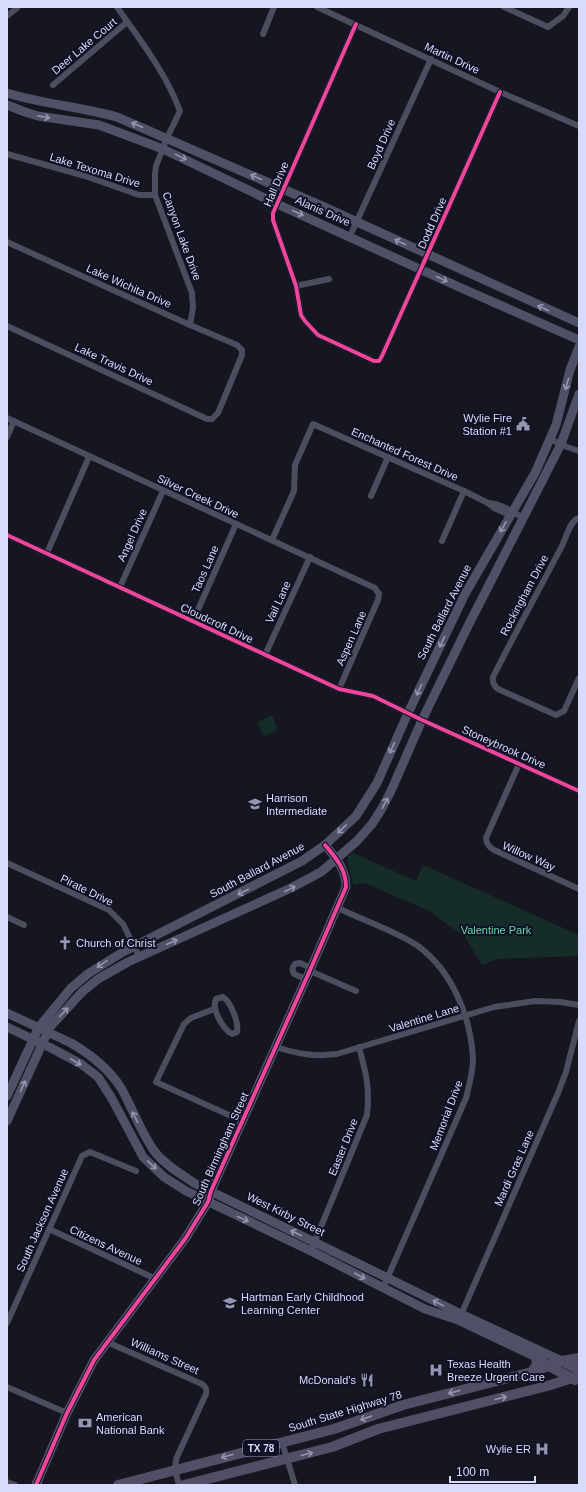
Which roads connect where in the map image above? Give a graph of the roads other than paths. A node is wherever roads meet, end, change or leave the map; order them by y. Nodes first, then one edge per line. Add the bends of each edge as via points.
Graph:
1 (18, 7) edge
2 (117, 7) edge
3 (274, 7) edge
4 (317, 7) edge
5 (504, 7) edge
6 (569, 7) edge
7 (7, 16) edge
8 (127, 22) junction
9 (356, 24) junction
10 (263, 34) dead end
11 (431, 59) junction
12 (53, 85) dead end
13 (7, 92) edge
14 (500, 92) junction
15 (7, 105) edge
16 (579, 126) edge
17 (167, 138) junction
18 (164, 149) junction
19 (7, 154) edge
20 (284, 189) junction
21 (155, 195) junction
22 (277, 204) junction
23 (357, 222) junction
24 (350, 236) junction
25 (7, 242) edge
26 (428, 255) junction
27 (421, 269) junction
28 (329, 279) dead end
29 (296, 286) junction
30 (579, 324) edge
31 (190, 325) junction
32 (7, 326) edge
33 (579, 340) edge
34 (579, 347) edge
35 (379, 361) joint
36 (579, 394) edge
37 (7, 418) edge
38 (212, 419) joint
39 (14, 421) junction
40 (7, 437) edge
41 (550, 439) junction
42 (561, 444) junction
43 (579, 450) edge
44 (90, 457) junction
45 (388, 457) junction
46 (163, 491) junction
47 (464, 491) junction
48 (371, 496) dead end
49 (512, 512) junction
50 (524, 518) junction
51 (577, 519) edge
52 (236, 524) junction
53 (7, 535) edge
54 (272, 540) junction
55 (442, 541) dead end
56 (47, 553) junction
57 (310, 557) junction
58 (120, 587) junction
59 (379, 594) joint
60 (193, 621) junction
61 (265, 655) junction
62 (579, 678) edge
63 (339, 689) junction
64 (408, 713) junction
65 (422, 720) junction
66 (519, 764) junction
67 (579, 791) edge
68 (325, 845) junction
69 (337, 859) junction
70 (7, 863) edge
71 (579, 889) edge
72 (338, 908) junction
73 (7, 917) edge
74 (24, 925) dead end
75 (134, 946) junction
76 (139, 956) junction
77 (311, 969) junction
78 (306, 980) junction
79 (356, 991) dead end
80 (579, 1005) edge
81 (214, 1009) junction
82 (7, 1013) edge
83 (464, 1016) junction
84 (579, 1021) edge
85 (7, 1027) edge
86 (39, 1027) junction
87 (48, 1031) junction
88 (37, 1042) junction
89 (276, 1047) junction
90 (359, 1047) junction
91 (7, 1096) edge
92 (7, 1121) edge
93 (242, 1122) junction
94 (136, 1171) dead end
95 (211, 1191) junction
96 (208, 1202) junction
97 (49, 1229) junction
98 (313, 1246) junction
99 (387, 1278) junction
100 (156, 1279) junction
101 (383, 1288) junction
102 (460, 1317) junction
103 (7, 1323) edge
104 (107, 1342) junction
105 (536, 1358) junction
106 (579, 1358) edge
107 (562, 1361) junction
108 (549, 1366) junction
109 (579, 1370) edge
110 (532, 1372) junction
111 (577, 1379) edge
112 (7, 1387) edge
113 (403, 1405) junction
114 (67, 1414) junction
115 (406, 1422) junction
116 (282, 1442) junction
117 (287, 1459) junction
118 (175, 1470) junction
119 (7, 1482) edge
120 (37, 1484) edge
121 (14, 1485) edge
122 (118, 1485) edge
123 (179, 1485) edge
124 (184, 1485) edge
125 (295, 1485) edge

1 - 7 street
2 - 8 street, Canyon Lake Drive
3 - 10 street
4 - 9 street, Martin Drive
5 - 6 street via 548,27 563,16
8 - 12 street, Deer Lake Court
8 - 17 street, Canyon Lake Drive via 174,93 180,111
9 - 11 street, Martin Drive
9 - 20 street, Hall Drive
11 - 14 street, Martin Drive
11 - 23 street, Boyd Drive
17 -> 13 main road, Alanis Drive via 117,117 31,100
14 - 16 street, Martin Drive
14 - 26 street, Dodd Drive
15 -> 18 main road, Alanis Drive via 38,116 99,125
17 - 18 street, Canyon Lake Drive
20 -> 17 main road, Alanis Drive
18 - 21 street, Canyon Lake Drive via 155,174
18 -> 22 main road, Alanis Drive
19 - 21 street, Lake Texoma Drive via 85,176 139,196
20 - 22 street, Hall Drive
20 - 23 main road, Alanis Drive
21 - 31 street, Canyon Lake Drive via 192,293
22 -> 24 main road, Alanis Drive
22 - 29 street, Hall Drive via 273,220
23 - 24 street, Boyd Drive
26 -> 23 main road, Alanis Drive
24 - 27 main road, Alanis Drive
25 - 31 street, Lake Wichita Drive
26 - 27 street, Dodd Drive
30 -> 26 main road, Alanis Drive
27 -> 33 main road, Alanis Drive
27 - 35 street, Dodd Drive
28 - 29 street
29 - 35 street, Hall Drive via 301,315 311,328 318,334 374,361
31 - 38 street, Lake Wichita Drive via 237,345 242,350 242,359 218,413
32 - 38 street, Lake Travis Drive via 206,419
34 -> 41 main road, South Ballard Avenue
36 - 42 main road, South Ballard Avenue
37 - 39 street, Silver Creek Drive
39 - 40 street
39 - 44 street, Silver Creek Drive
41 - 42 street
41 - 49 main road, South Ballard Avenue via 535,474
42 - 43 street
42 - 50 main road, South Ballard Avenue
44 - 46 street, Silver Creek Drive
44 - 56 street
45 - 47 street, Enchanted Forest Drive
45 - 48 street
45 - 54 street, Enchanted Forest Drive via 313,424 295,465 294,491
46 - 52 street, Silver Creek Drive
46 - 58 street, Angel Drive
47 - 49 street, Enchanted Forest Drive via 488,503 508,508
47 - 55 street
49 - 50 street, Enchanted Forest Drive
49 -> 64 main road, South Ballard Avenue via 465,594
50 - 65 main road, South Ballard Avenue
51 - 62 street, Rockingham Drive via 572,522 492,681 498,689 559,714 566,709
52 - 54 street, Silver Creek Drive
52 - 60 street, Taos Lane
53 - 56 street, Cloudcroft Drive
54 - 57 street, Silver Creek Drive
56 - 58 street, Cloudcroft Drive
57 - 59 street, Silver Creek Drive via 366,582
57 - 61 street, Vail Lane
58 - 60 street, Cloudcroft Drive
59 - 63 street, Aspen Lane
60 - 61 street, Cloudcroft Drive
61 - 63 street, Cloudcroft Drive
63 - 64 street, Cloudcroft Drive via 373,696
64 - 65 street, Cloudcroft Drive
64 -> 68 main road, South Ballard Avenue via 377,783 356,816
65 - 66 street, Stoneybrook Drive
69 -> 65 main road, South Ballard Avenue via 361,837 381,810
66 - 67 street, Stoneybrook Drive
66 - 71 street, Willow Way via 486,842 494,850
68 - 69 main road, South Birmingham Street
68 -> 75 main road, South Ballard Avenue via 302,861
69 - 72 main road, South Birmingham Street via 346,880
76 -> 69 main road, South Ballard Avenue via 291,888 321,872
70 - 75 street, Pirate Drive via 109,910 123,924
72 - 77 main road, South Birmingham Street
72 - 83 street, Memorial Drive via 404,938 431,957 449,980
73 - 74 street
75 - 76 street, Pirate Drive
75 -> 86 main road, South Ballard Avenue via 107,961 71,988
87 -> 76 main road, South Ballard Avenue via 82,992 98,979
77 - 78 main road, South Birmingham Street
77 - 78 street via 300,963 293,966 294,974
77 - 79 street
78 - 89 main road, South Birmingham Street
80 - 83 street, Valentine Lane via 535,1001 494,1007
81 - 81 street via 216,999 223,997 228,1000 238,1026 237,1032 232,1034 226,1031
81 - 93 street via 191,1018 184,1024 156,1082
82 - 86 main road, West Kirby Street
83 - 90 street, Valentine Lane
83 - 99 street, Memorial Drive via 473,1060 467,1092
84 - 102 street, Mardi Gras Lane via 558,1093
85 - 88 main road, West Kirby Street
86 - 87 main road, West Kirby Street
86 - 88 main road, South Ballard Avenue
87 - 88 main road, South Ballard Avenue
95 -> 87 main road, West Kirby Street via 172,1168 156,1154 120,1087 103,1067 80,1048
88 - 91 main road, South Ballard Avenue
92 -> 88 main road, South Ballard Avenue
88 -> 96 main road, West Kirby Street via 81,1064 98,1078 143,1157 164,1177 186,1192
89 - 90 street, Valentine Lane via 312,1056 337,1054
89 - 93 main road, South Birmingham Street
90 - 98 street, Easter Drive via 368,1084 366,1115
93 - 95 main road, South Birmingham Street
94 - 97 street, South Jackson Avenue via 90,1152 82,1156
95 - 96 main road, South Birmingham Street
98 -> 95 main road, West Kirby Street
96 -> 98 main road, West Kirby Street
96 - 100 main road, South Birmingham Street
97 - 100 street, Citizens Avenue
97 - 103 street, South Jackson Avenue
98 - 99 main road, West Kirby Street
98 -> 101 main road, West Kirby Street
99 - 101 street, Memorial Drive
102 -> 99 main road, West Kirby Street
100 - 104 main road, South Birmingham Street
101 - 102 main road, West Kirby Street via 425,1309
102 - 105 main road, West Kirby Street
102 - 107 main road, West Kirby Street
104 - 114 main road, South Birmingham Street via 86,1373
104 - 118 street, Williams Street via 202,1384 207,1390 176,1459
105 - 108 main road, West Kirby Street
105 - 110 main road
106 - 107 main road, South State Highway 78 / TX 78
107 - 108 main road, South State Highway 78 / TX 78
107 - 109 main road
108 - 110 main road, South State Highway 78 / TX 78
108 - 111 main road
110 -> 113 main road, South State Highway 78 / TX 78
115 -> 111 main road, TX 78
112 - 114 street
113 - 115 main road
113 -> 116 main road, South State Highway 78 / TX 78
114 - 120 main road, South Birmingham Street
117 -> 115 main road, TX 78
116 - 117 street
116 -> 118 main road, South State Highway 78 / TX 78
117 - 124 main road, TX 78
117 - 125 street
118 - 122 main road, South State Highway 78 / TX 78
118 - 123 street, Williams Street
119 - 121 street

